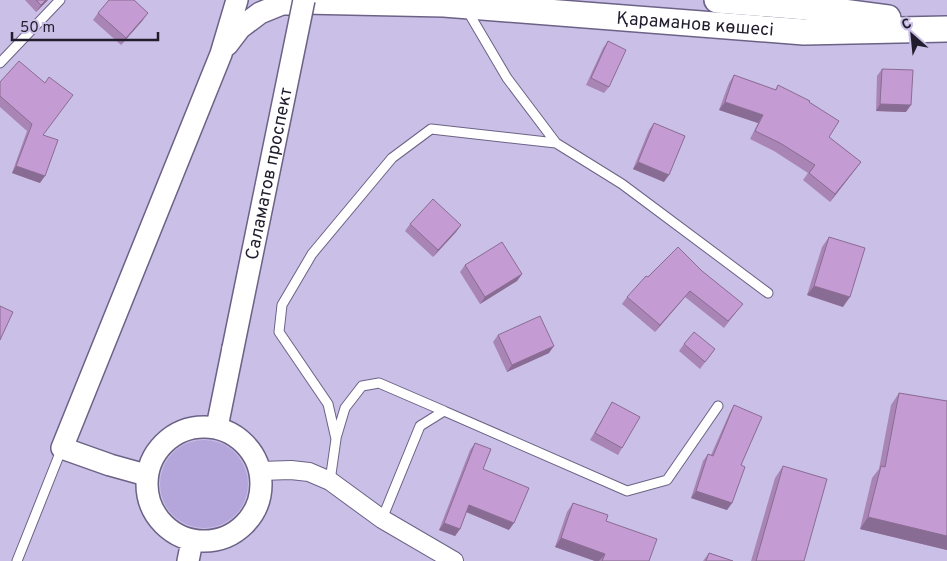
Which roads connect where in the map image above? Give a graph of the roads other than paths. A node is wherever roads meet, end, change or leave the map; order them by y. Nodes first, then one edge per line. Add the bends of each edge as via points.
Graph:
1 (60, 0) edge
2 (237, 0) edge
3 (717, 0) edge
4 (296, 1) edge
5 (446, 3) edge
6 (947, 27) edge
7 (221, 54) junction
8 (0, 63) edge
9 (556, 143) junction
10 (768, 293) dead end
11 (718, 406) dead end
12 (444, 411) junction
13 (217, 427) junction
14 (336, 439) junction
15 (62, 448) junction
16 (260, 472) junction
17 (146, 476) junction
18 (330, 481) junction
19 (382, 519) junction
20 (190, 551) edge
21 (17, 561) edge
22 (454, 561) edge

1 - 8 lane
2 - 7 street
3 - 6 main road via 806,7
4 - 5 main road, Қараманов көшесі
4 - 7 street via 260,14 240,28
4 - 13 street, Саламатов проспект, bridge
5 - 6 main road, Қараманов көшесі via 804,32
5 - 9 lane
7 - 15 street
9 - 10 lane via 622,184
9 - 14 lane via 431,129 392,158 312,254 282,305 279,332 328,404
11 - 12 lane via 667,480 627,491
12 - 14 lane via 380,383 362,386 345,408
12 - 19 lane via 420,426
13 - 16 street via 237,436 252,451
13 - 17 street via 193,427 171,436 154,453
14 - 18 lane
15 - 17 street
15 - 21 lane
16 - 18 street via 310,472
16 - 20 street via 261,494 252,516 236,532
17 - 20 street via 147,498 156,517
18 - 19 street
19 - 22 street

